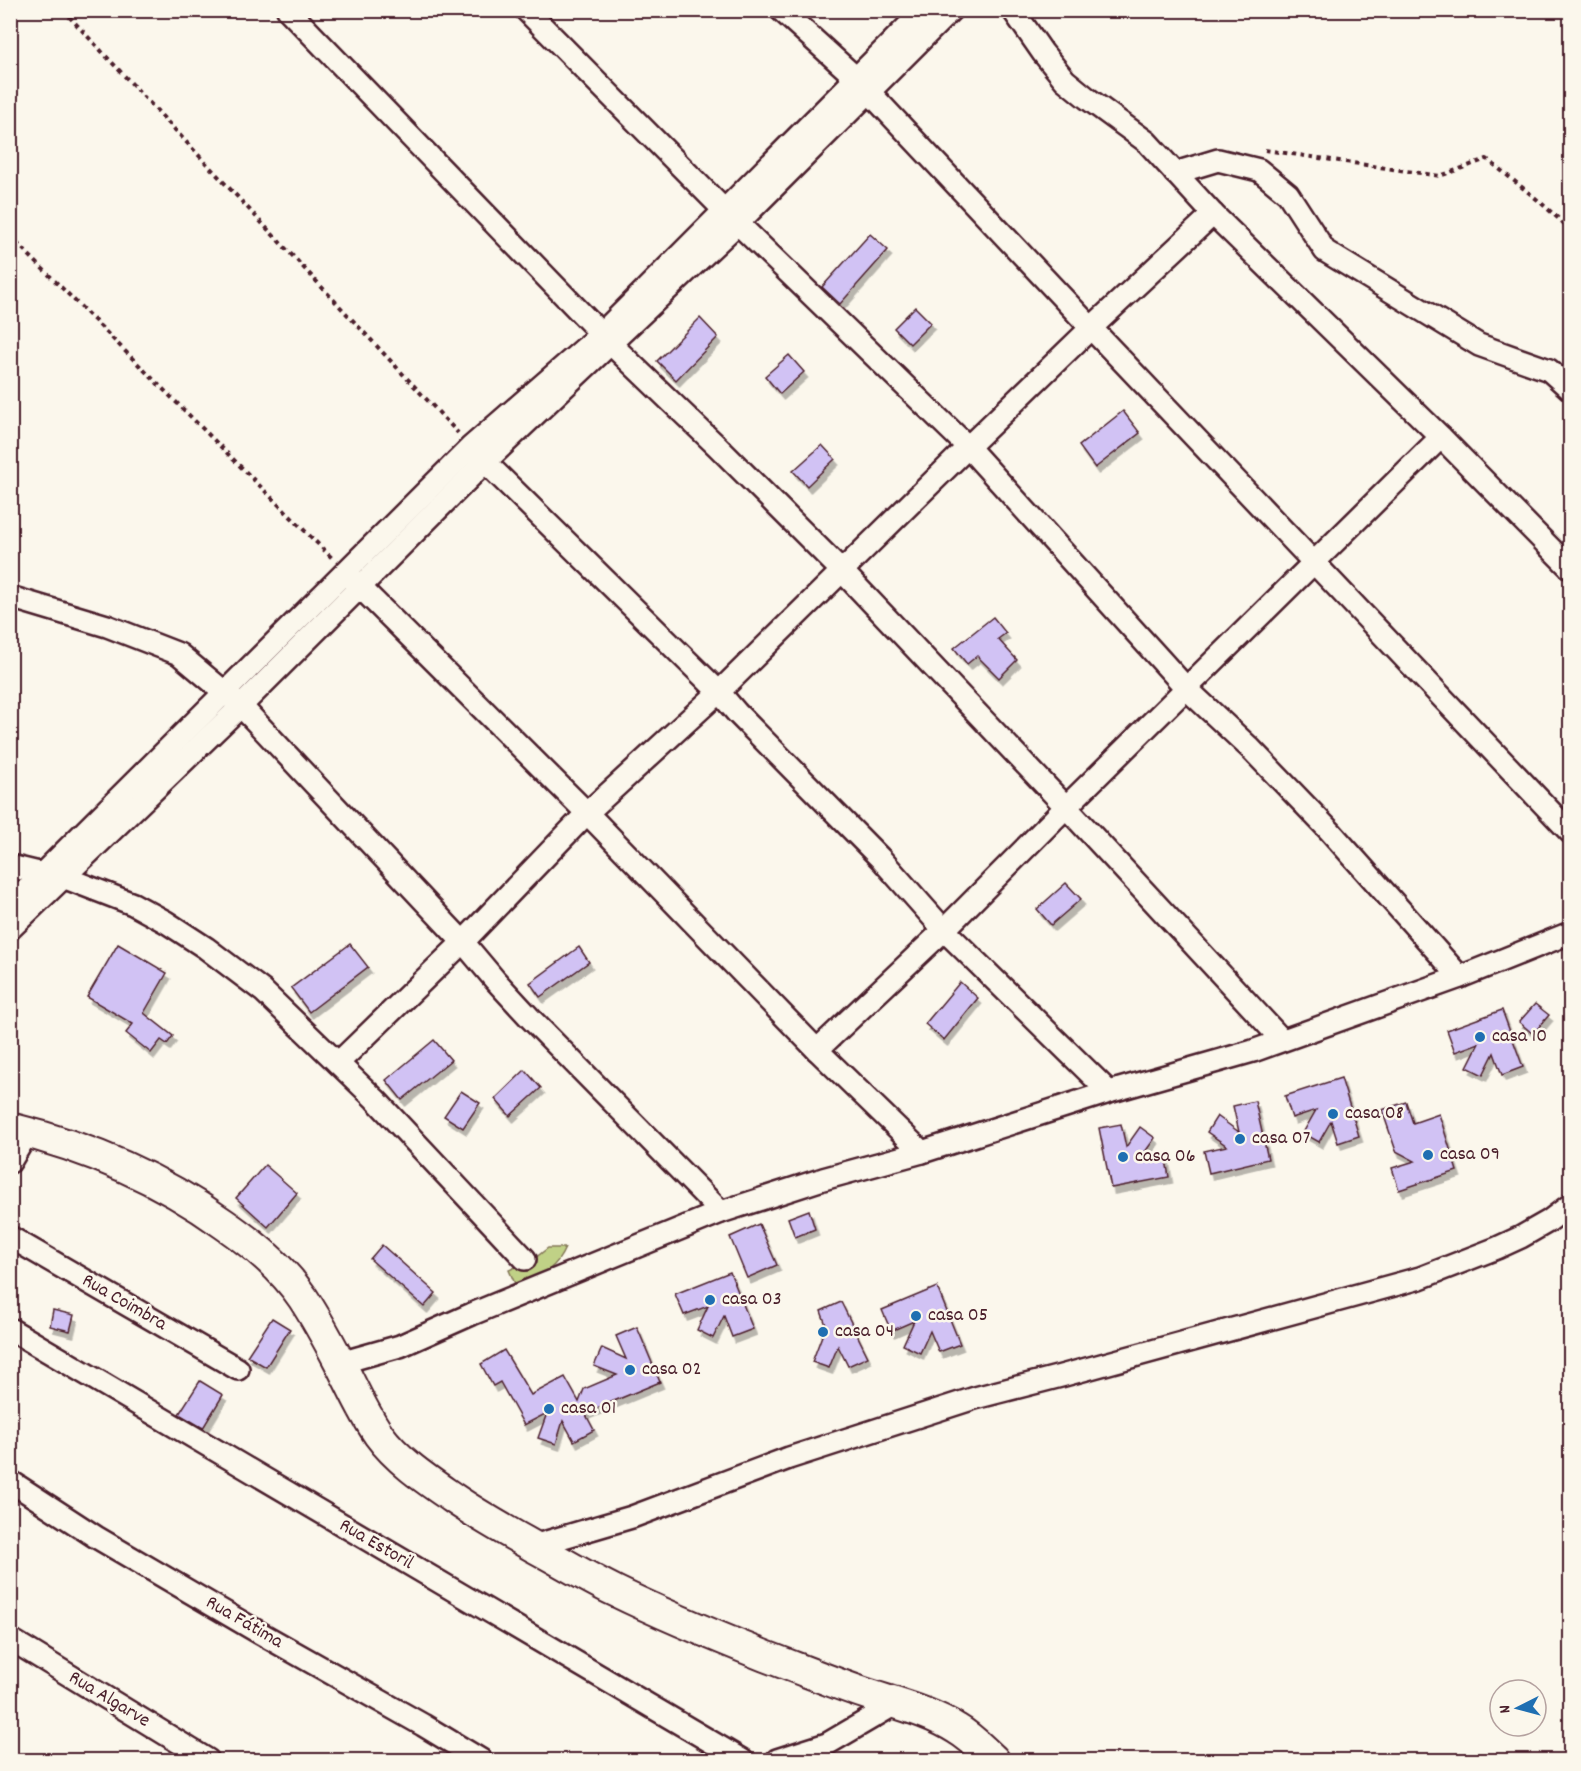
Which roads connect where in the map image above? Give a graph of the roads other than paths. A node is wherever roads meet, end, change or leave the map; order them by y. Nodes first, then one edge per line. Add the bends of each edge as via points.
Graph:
1 (288, 10) edge
2 (526, 10) edge
3 (781, 10) edge
4 (924, 10) edge
5 (951, 10) edge
6 (1013, 10) edge
7 (863, 85) junction
8 (1175, 173) junction
9 (1213, 214) junction
10 (731, 216) junction
11 (1091, 328) junction
12 (606, 339) junction
13 (1570, 389) edge
14 (1441, 437) junction
15 (968, 447) junction
16 (478, 455) junction
17 (1314, 563) junction
18 (1570, 568) edge
19 (843, 572) junction
20 (353, 579) junction
21 (10, 597) edge
22 (1187, 689) junction
23 (719, 692) junction
24 (232, 699) junction
25 (1066, 807) junction
26 (587, 813) junction
27 (1570, 832) edge
28 (10, 866) edge
29 (53, 876) junction
30 (10, 906) edge
31 (10, 929) edge
32 (944, 930) junction
33 (1570, 933) edge
34 (463, 942) junction
35 (1460, 977) junction
36 (1282, 1040) junction
37 (817, 1050) junction
38 (338, 1063) junction
39 (1109, 1092) junction
40 (19, 1130) edge
41 (922, 1152) junction
42 (10, 1162) edge
43 (1570, 1205) edge
44 (721, 1212) junction
45 (10, 1237) edge
46 (525, 1259) dead end
47 (10, 1329) edge
48 (340, 1363) junction
49 (238, 1370) dead end
50 (10, 1481) edge
51 (532, 1546) junction
52 (10, 1640) edge
53 (897, 1703) junction
54 (208, 1761) edge
55 (481, 1761) edge
56 (742, 1761) edge
57 (777, 1761) edge
58 (993, 1761) edge

1 - 12 street
2 - 10 street
3 - 7 street
4 - 7 street
5 - 7 street
6 - 8 street via 1065,80 1147,142
7 - 10 street
7 - 11 street
8 - 9 street
8 - 13 street via 1218,160 1259,170 1288,194 1325,251 1479,345 1549,370
9 - 11 street
9 - 14 street
10 - 12 street
10 - 15 street
11 - 15 street
11 - 17 street
12 - 16 street
12 - 19 street
14 - 17 street
14 - 18 street
15 - 19 street
15 - 22 street
16 - 20 street
16 - 23 street
17 - 22 street
17 - 27 street
19 - 23 street
19 - 25 street
20 - 24 street
20 - 26 street
21 - 24 street via 107,626 179,654
22 - 25 street
22 - 35 street via 1251,748 1330,831
23 - 26 street
23 - 32 street via 882,860
24 - 29 street
24 - 34 street
25 - 32 street
25 - 36 street
26 - 34 street
26 - 37 street
28 - 29 street
29 - 30 street
29 - 31 street
29 - 38 street via 133,904 206,948 263,991
32 - 37 street
32 - 39 street
33 - 35 street
34 - 38 street
34 - 44 street via 531,1019
35 - 36 street
36 - 39 street
37 - 41 street
38 - 46 street
39 - 41 street
40 - 42 street
40 - 48 main road via 86,1150 156,1181 240,1235 263,1252 290,1282
41 - 44 street
43 - 51 street via 1521,1237 1420,1278 975,1398 789,1458 632,1516
44 - 48 street via 400,1346
45 - 49 street, Rua Coimbra
47 - 56 street, Rua Estoril
48 - 51 main road via 378,1434 400,1458 454,1499
50 - 55 street, Rua Fátima via 96,1537
51 - 53 main road via 569,1568 708,1633
52 - 54 street, Rua Algarve
53 - 57 street via 827,1744
53 - 58 main road via 958,1729

